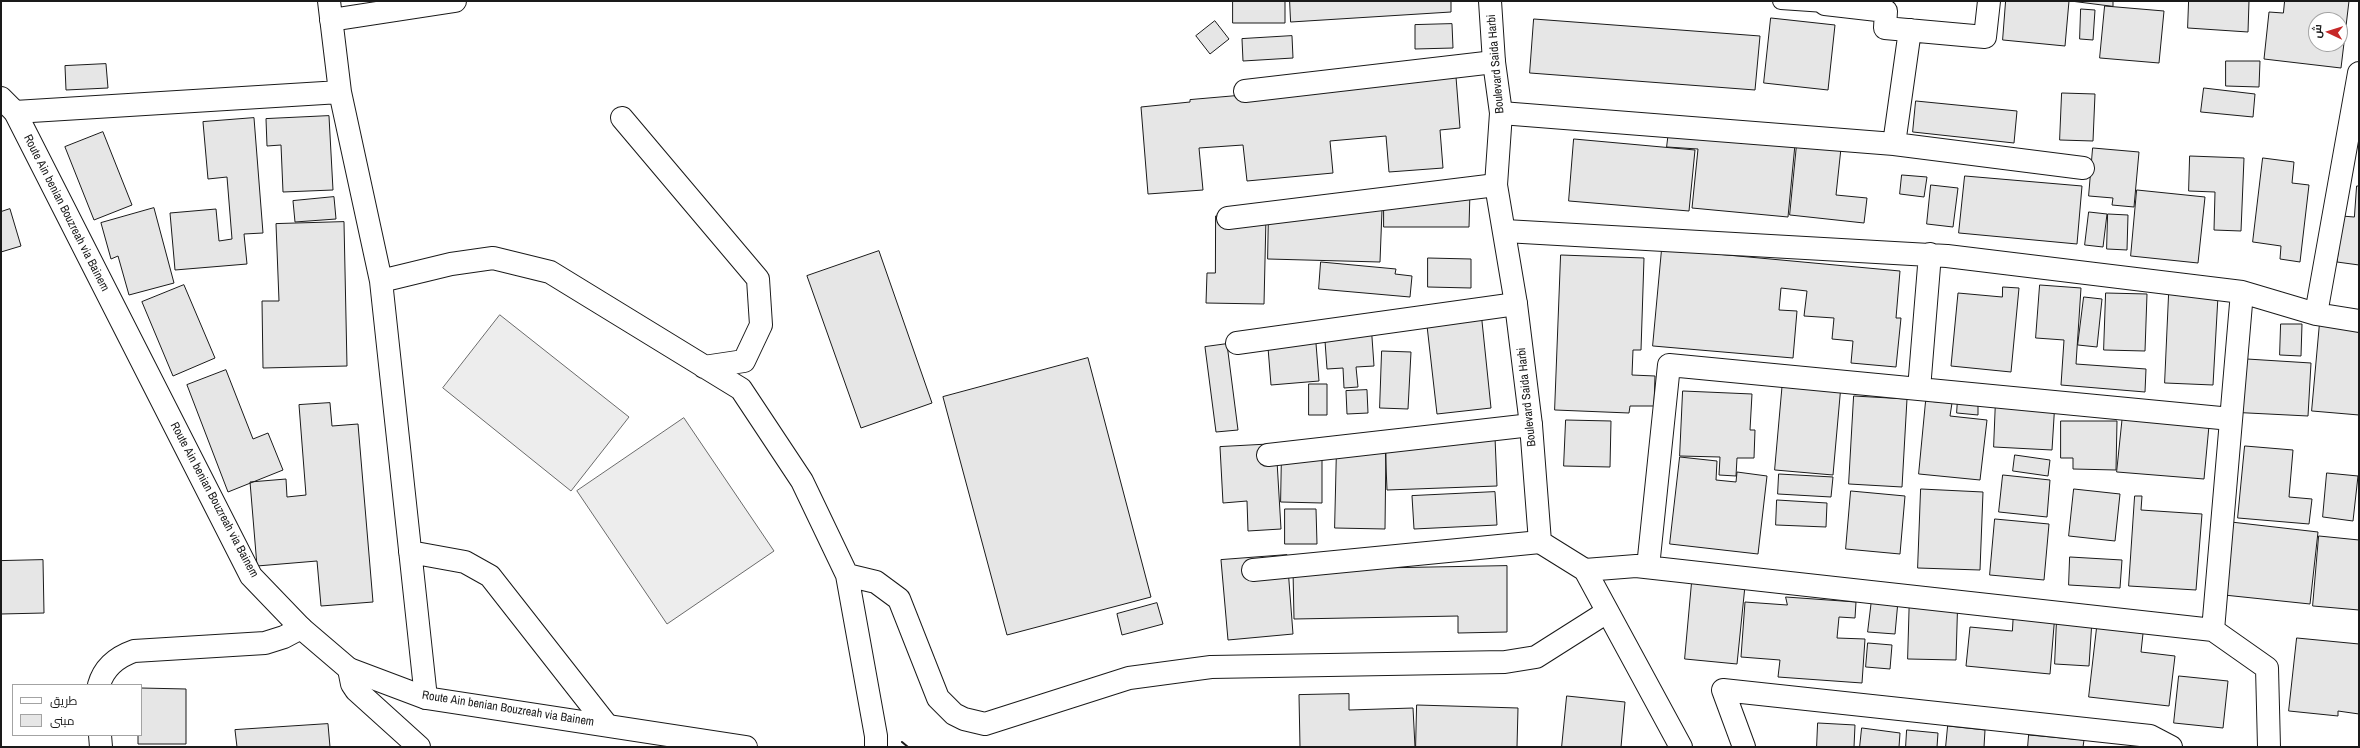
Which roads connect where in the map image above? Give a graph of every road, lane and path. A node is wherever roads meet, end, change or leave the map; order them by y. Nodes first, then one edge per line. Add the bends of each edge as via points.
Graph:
1 (455, 1) edge
2 (1490, 1) edge
3 (1781, 1) edge
4 (1989, 1) edge
5 (1825, 4) joint
6 (1886, 6) edge
7 (330, 10) edge
8 (1910, 30) junction
9 (1494, 62) junction
10 (2359, 73) edge
11 (1245, 91) dead end
12 (340, 92) junction
13 (8, 105) edge
14 (1501, 113) junction
15 (622, 118) dead end
16 (1894, 144) junction
17 (2083, 168) dead end
18 (1496, 185) junction
19 (1228, 218) dead end
20 (1505, 231) junction
21 (1930, 254) junction
22 (381, 281) junction
23 (2242, 292) junction
24 (1516, 304) junction
25 (2316, 314) junction
26 (2359, 321) edge
27 (1237, 343) dead end
28 (704, 367) junction
29 (1919, 389) junction
30 (2231, 419) junction
31 (1530, 425) junction
32 (1268, 455) dead end
33 (1540, 542) junction
34 (410, 552) junction
35 (1648, 567) junction
36 (1253, 570) dead end
37 (1585, 570) junction
38 (847, 575) junction
39 (1607, 612) junction
40 (301, 628) junction
41 (2213, 630) junction
42 (349, 669) junction
43 (99, 684) edge
44 (426, 698) junction
45 (606, 724) junction
46 (100, 736) edge
47 (101, 747) edge
48 (419, 747) edge
49 (746, 747) edge
50 (876, 747) edge
51 (1681, 747) edge
52 (1744, 747) edge
53 (2171, 747) edge
54 (2269, 747) edge

1 - 7 street
2 - 9 street, Boulevard Saida Harbi
3 - 5 lane
4 - 8 street via 1985,38
5 - 6 street
6 - 8 street via 1885,28
7 - 12 street
8 - 16 street
9 - 11 street
9 - 14 street, Boulevard Saida Harbi
10 - 25 street
12 - 13 street
12 - 22 street
13 - 40 street, Route Ain benian Bouzreah via Bainem via 251,576
14 - 16 street
14 - 18 street, Boulevard Saida Harbi
15 - 28 street via 758,279 761,325 744,361
16 - 17 street
18 - 19 street
18 - 20 street, Boulevard Saida Harbi
20 - 21 street
20 - 24 street, Boulevard Saida Harbi
21 - 23 street
21 - 29 street
22 - 28 street via 451,264 493,258 550,272
22 - 34 street
23 - 25 street
23 - 30 street
24 - 27 street
24 - 31 street, Boulevard Saida Harbi
25 - 26 street
28 - 38 street via 740,389 802,481
29 - 30 street
29 - 35 street via 1669,365
30 - 41 street
31 - 32 street
31 - 33 street, Boulevard Saida Harbi
33 - 36 street
33 - 37 street
34 - 44 street
34 - 45 street via 465,562 490,576
35 - 37 street
35 - 41 street
37 - 39 street
38 - 39 street via 876,582 899,599 938,698 949,710 964,719 985,724 1129,678 1211,667 1505,662 1536,657
38 - 50 street
39 - 51 street
40 - 42 street, Route Ain benian Bouzreah via Bainem
40 - 43 street via 265,643 134,651 115,660 101,677
41 - 54 street via 2267,668
42 - 44 street, Route Ain benian Bouzreah via Bainem
42 - 48 street via 356,690
44 - 45 street, Route Ain benian Bouzreah via Bainem
45 - 49 street, Route Ain benian Bouzreah via Bainem
46 - 47 street
52 - 53 street via 1723,690 2150,736

